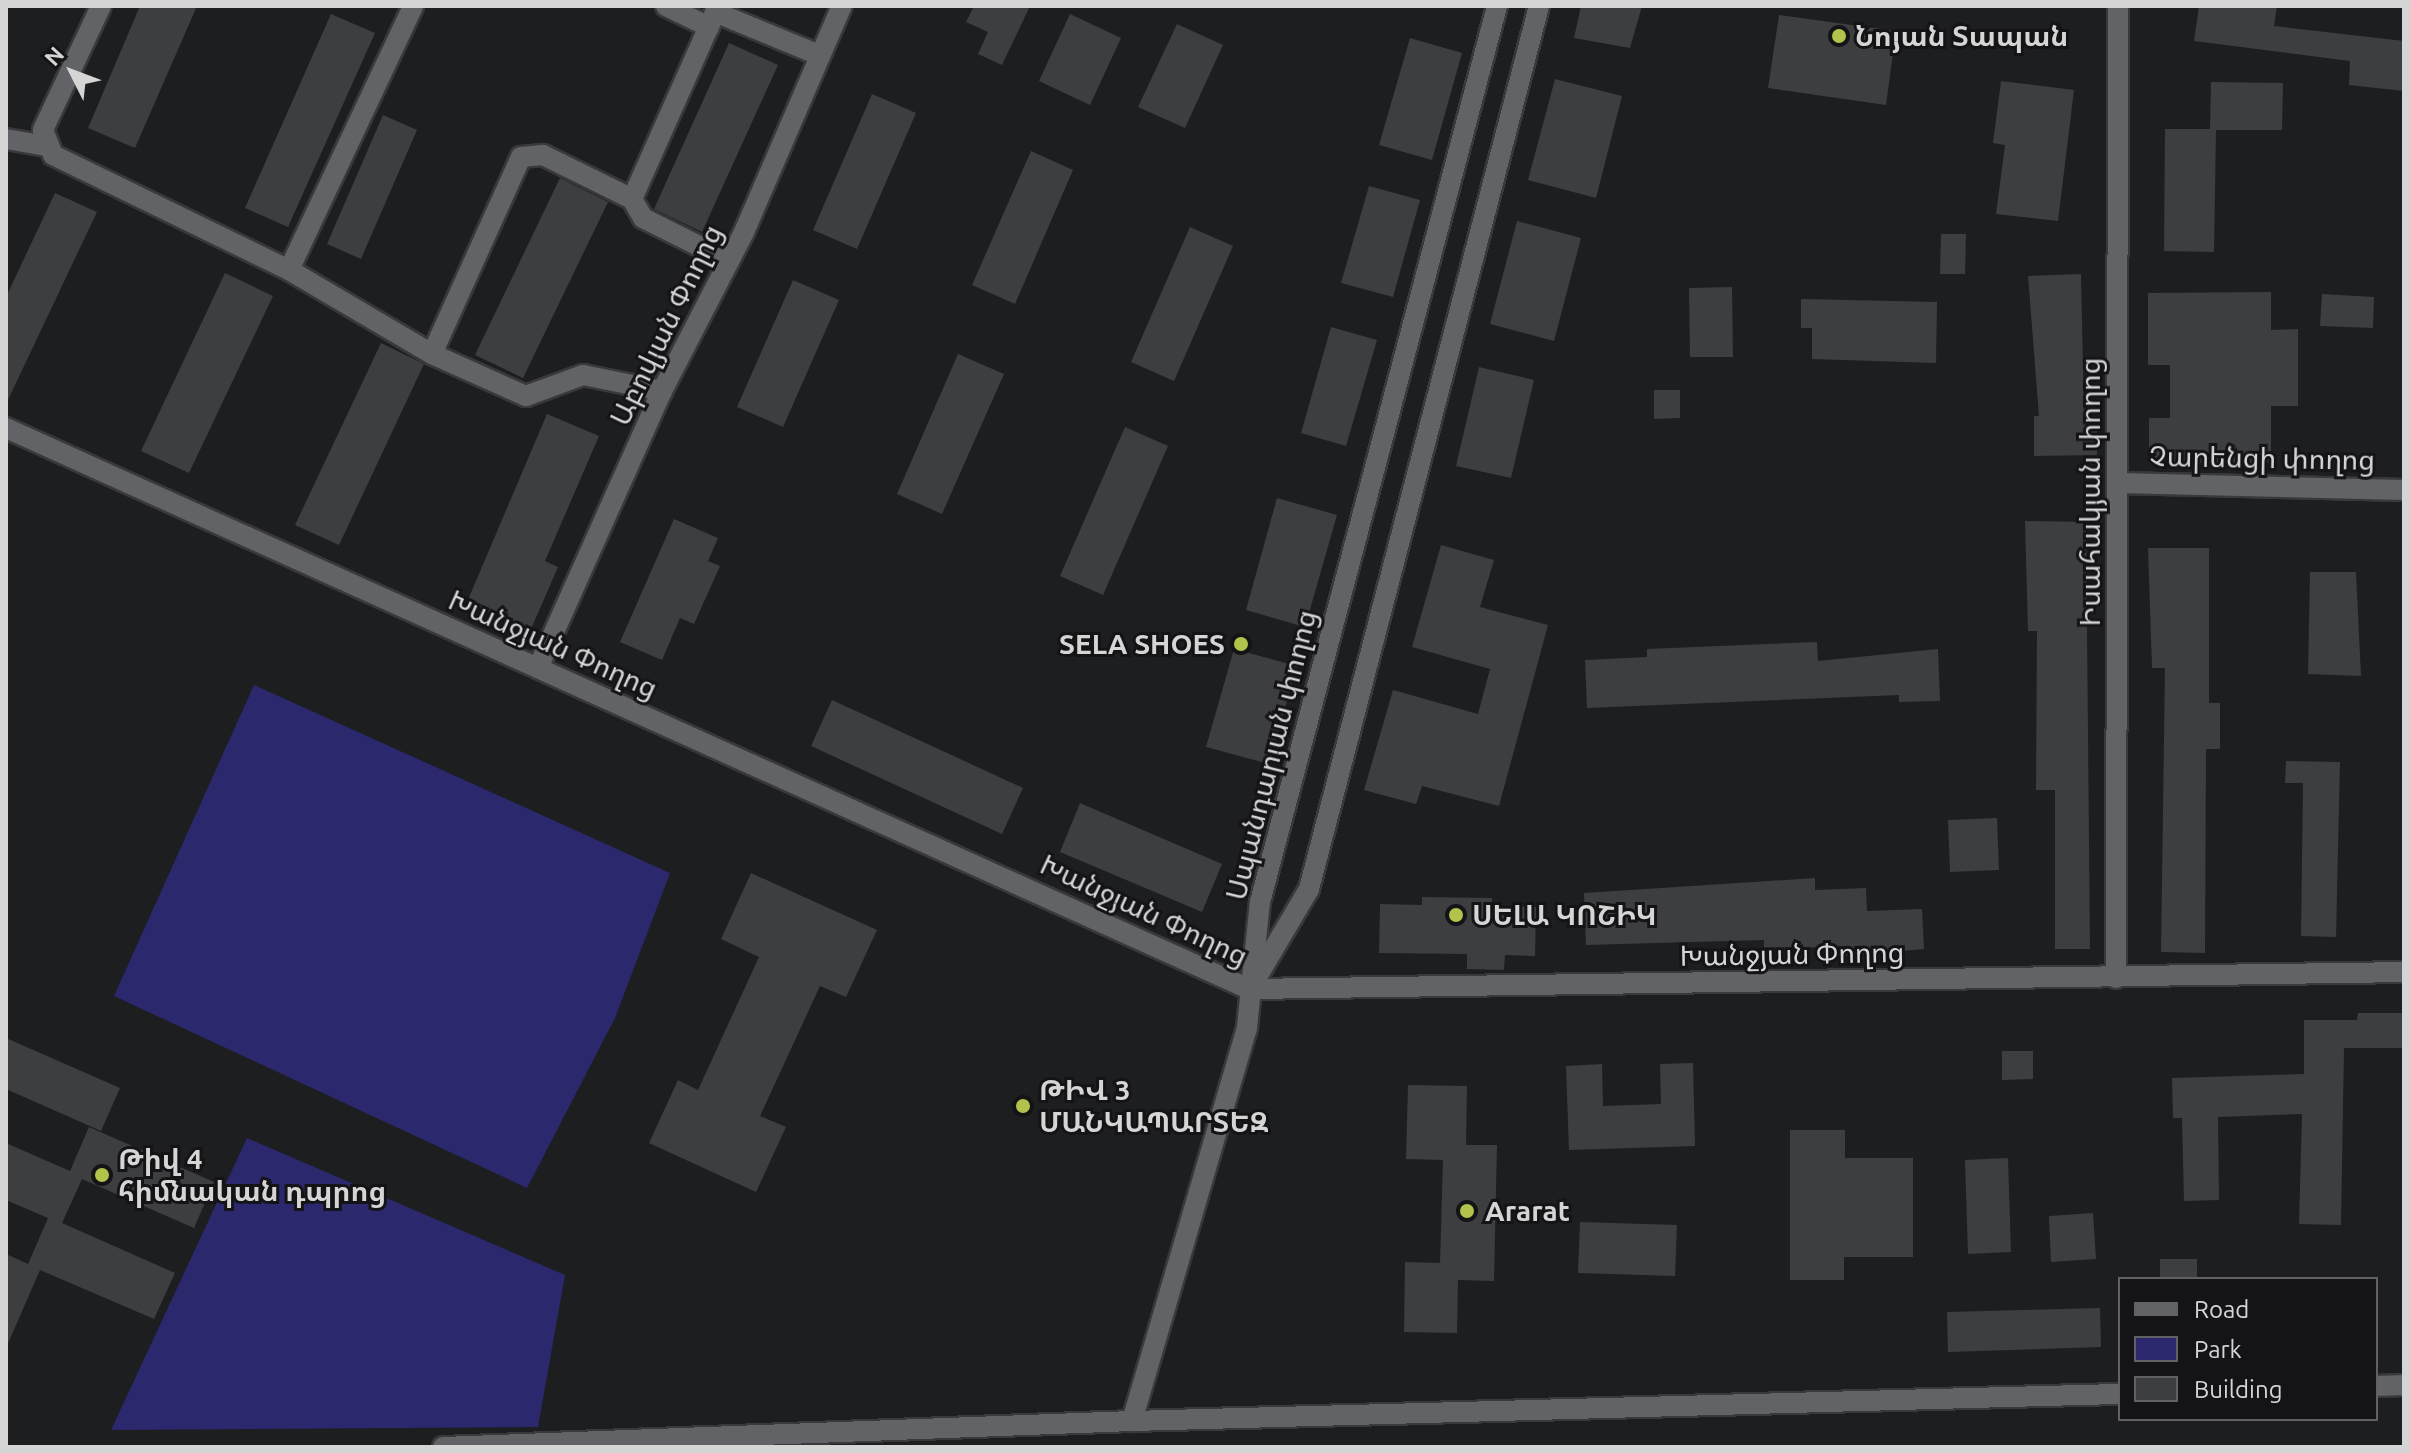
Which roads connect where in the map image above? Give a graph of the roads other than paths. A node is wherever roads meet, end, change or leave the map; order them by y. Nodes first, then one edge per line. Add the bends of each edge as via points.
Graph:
1 (101, 6) edge
2 (413, 6) edge
3 (666, 6) edge
4 (842, 6) edge
5 (1497, 6) edge
6 (1539, 6) edge
7 (2118, 6) edge
8 (714, 15) edge
9 (819, 55) junction
10 (6, 139) edge
11 (47, 146) junction
12 (632, 199) junction
13 (729, 261) junction
14 (289, 270) junction
15 (432, 354) junction
16 (662, 391) junction
17 (6, 428) edge
18 (2119, 483) junction
19 (2404, 490) edge
20 (538, 668) junction
21 (2404, 972) edge
22 (2116, 978) junction
23 (1249, 989) junction
24 (2404, 1385) edge
25 (2378, 1386) edge
26 (2118, 1394) edge
27 (1132, 1421) junction
28 (443, 1447) edge

1 - 11 street via 43,130
2 - 14 street
3 - 8 street
4 - 9 street, Աբովյան Փողոց
5 - 23 street, Սպանդարյան փողոց via 1276,835
6 - 23 street via 1309,889
7 - 18 street, Իսահակյան փողոց
8 - 9 street
8 - 12 street
9 - 13 street, Աբովյան Փողոց
10 - 11 street
11 - 14 street
12 - 13 street via 643,218
12 - 15 street via 543,155 521,157
13 - 16 street, Աբովյան Փողոց
14 - 15 street
15 - 16 street via 526,396 583,375
16 - 20 street, Աբովյան Փողոց
17 - 20 street, Խանջյան Փողոց
18 - 19 street, Չարենցի փողոց
18 - 22 street, Իսահակյան փողոց
20 - 23 street, Խանջյան Փողոց
21 - 22 street, Խանջյան Փողոց
22 - 23 street, Խանջյան Փողոց
23 - 27 street, Սպանդարյան փողոց via 1247,1027
24 - 25 street
26 - 27 street
27 - 28 street

